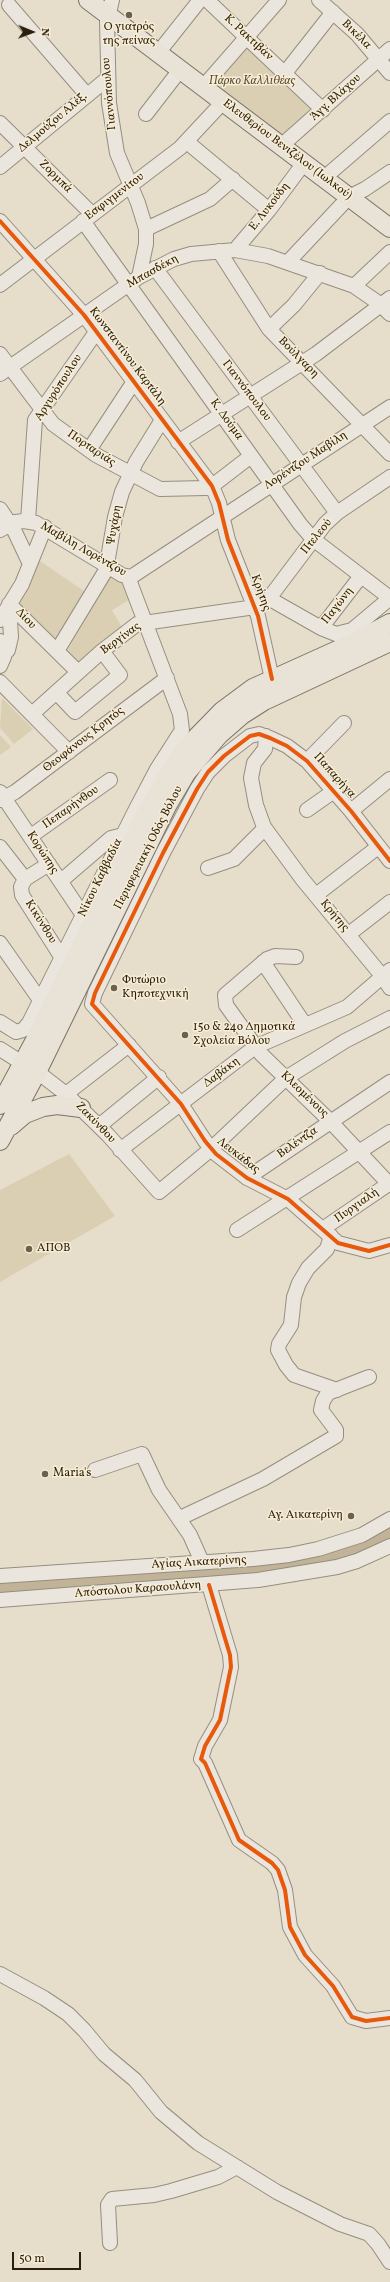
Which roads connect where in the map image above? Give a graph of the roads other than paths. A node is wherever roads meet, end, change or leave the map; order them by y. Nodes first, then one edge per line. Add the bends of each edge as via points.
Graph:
1 (88, 0) edge
2 (200, 0) edge
3 (207, 0) edge
4 (279, 0) edge
5 (319, 0) edge
6 (7, 7) edge
7 (109, 7) edge
8 (333, 12) junction
9 (247, 36) junction
10 (390, 49) edge
11 (158, 53) junction
12 (379, 59) junction
13 (180, 70) junction
14 (285, 73) junction
15 (390, 73) edge
16 (107, 79) junction
17 (203, 87) junction
18 (87, 95) junction
19 (223, 102) junction
20 (323, 110) junction
21 (146, 114) dead end
22 (390, 121) edge
23 (0, 123) edge
24 (187, 142) junction
25 (281, 146) junction
26 (24, 147) junction
27 (304, 163) junction
28 (0, 167) edge
29 (390, 172) edge
30 (324, 178) junction
31 (233, 179) junction
32 (131, 185) junction
33 (349, 197) junction
34 (269, 210) junction
35 (88, 218) junction
36 (0, 220) edge
37 (389, 226) edge
38 (146, 229) junction
39 (235, 250) junction
40 (219, 251) junction
41 (390, 252) edge
42 (34, 259) junction
43 (288, 262) junction
44 (155, 268) junction
45 (320, 273) junction
46 (134, 281) junction
47 (0, 285) edge
48 (354, 286) junction
49 (387, 305) edge
50 (89, 311) junction
51 (269, 329) junction
52 (96, 332) junction
53 (0, 354) edge
54 (302, 363) junction
55 (5, 371) edge
56 (133, 383) junction
57 (250, 396) junction
58 (390, 407) edge
59 (42, 411) junction
60 (222, 414) junction
61 (162, 420) junction
62 (362, 425) junction
63 (178, 442) junction
64 (89, 450) junction
65 (390, 454) edge
66 (251, 456) junction
67 (302, 463) junction
68 (130, 474) junction
69 (390, 477) edge
70 (271, 484) junction
71 (212, 486) junction
72 (0, 509) edge
73 (337, 513) junction
74 (223, 516) junction
75 (28, 521) junction
76 (5, 527) edge
77 (45, 527) junction
78 (313, 539) junction
79 (30, 564) junction
80 (108, 566) junction
81 (361, 576) junction
82 (128, 577) junction
83 (270, 598) junction
84 (390, 598) edge
85 (9, 604) junction
86 (255, 606) junction
87 (0, 620) edge
88 (145, 622) junction
89 (390, 623) edge
90 (321, 628) junction
91 (390, 642) edge
92 (57, 651) junction
93 (102, 651) junction
94 (1, 654) edge
95 (78, 672) junction
96 (167, 678) junction
97 (272, 679) junction
98 (0, 682) edge
99 (56, 692) junction
100 (32, 714) junction
101 (344, 723) dead end
102 (266, 736) junction
103 (69, 752) junction
104 (308, 761) junction
105 (390, 779) edge
106 (110, 780) dead end
107 (334, 791) junction
108 (1, 796) edge
109 (307, 810) dead end
110 (351, 810) junction
111 (265, 828) junction
112 (123, 835) junction
113 (31, 836) junction
114 (0, 847) edge
115 (386, 854) edge
116 (49, 864) junction
117 (208, 868) dead end
118 (25, 879) junction
119 (61, 881) junction
120 (316, 895) junction
121 (390, 902) edge
122 (83, 915) junction
123 (349, 934) junction
124 (0, 943) edge
125 (296, 957) dead end
126 (62, 958) junction
127 (263, 962) junction
128 (388, 978) edge
129 (40, 1000) junction
130 (390, 1018) edge
131 (0, 1022) edge
132 (305, 1025) junction
133 (128, 1045) junction
134 (256, 1047) junction
135 (0, 1049) edge
136 (30, 1068) junction
137 (159, 1078) junction
138 (286, 1078) junction
139 (390, 1082) edge
140 (66, 1094) junction
141 (181, 1104) junction
142 (0, 1105) edge
143 (81, 1108) junction
144 (330, 1121) junction
145 (99, 1126) junction
146 (390, 1132) edge
147 (3, 1135) edge
148 (211, 1149) junction
149 (120, 1150) junction
150 (359, 1150) junction
151 (247, 1178) junction
152 (390, 1184) edge
153 (288, 1199) junction
154 (237, 1230) dead end
155 (327, 1232) junction
156 (390, 1245) edge
157 (369, 1377) dead end
158 (337, 1390) junction
159 (95, 1470) dead end
160 (180, 1518) junction
161 (390, 1519) edge
162 (390, 1546) edge
163 (202, 1562) junction
164 (0, 1576) edge
165 (209, 1585) junction
166 (0, 1600) edge
167 (0, 1974) edge
168 (390, 2018) edge
169 (237, 2167) junction
170 (110, 2243) dead end
171 (390, 2262) edge

1 - 7 main road, Ελευθερίου Βενιζέλου (Ιωλκού)
2 - 11 street
3 - 9 street, Κ. Ρακτιβάν
4 - 9 street
5 - 8 street, Βικέλα
6 - 18 street
7 - 11 main road, Ελευθερίου Βενιζέλου (Ιωλκού)
7 - 16 street, Γιαννόπουλου
8 - 12 street, Βικέλα
8 - 14 street
9 - 14 street, Κ. Ρακτιβάν
9 - 17 street
10 - 12 street, Άγγ. Βλάχου
11 - 13 main road, Ελευθερίου Βενιζέλου (Ιωλκού)
12 - 15 street, Βικέλα
12 - 20 street, Άγγ. Βλάχου
13 - 17 main road, Ελευθερίου Βενιζέλου (Ιωλκού)
13 - 21 street
14 - 20 street, Κ. Ρακτιβάν
16 - 18 street, Δελμούζου Αλέξ.
16 - 32 street, Γιαννόπουλου via 115,144
17 - 19 main road, Ελευθερίου Βενιζέλου (Ιωλκού)
18 - 26 street, Δελμούζου Αλέξ.
19 - 24 street, Εσφιγμενίτου
19 - 25 main road, Ελευθερίου Βενιζέλου (Ιωλκού)
20 - 25 street, Άγγ. Βλάχου
22 - 30 street
23 - 26 street, Ζορμπά
24 - 31 street
24 - 32 street, Εσφιγμενίτου
25 - 27 main road, Ελευθερίου Βενιζέλου (Ιωλκού)
26 - 28 street, Δελμούζου Αλέξ.
26 - 35 street, Ζορμπά
27 - 30 main road, Ελευθερίου Βενιζέλου (Ιωλκού)
27 - 34 street, Ε. Λυκούδη
29 - 33 street via 365,190
30 - 33 main road, Ελευθερίου Βενιζέλου (Ιωλκού)
31 - 34 street
31 - 38 street via 210,199
32 - 35 street, Εσφιγμενίτου
32 - 38 street, Γιαννόπουλου
33 - 37 main road, Ελευθερίου Βενιζέλου (Ιωλκού)
33 - 43 street
34 - 39 street, Ε. Λυκούδη
35 - 42 street, Εσφιγμενίτου
35 - 46 street, Κ. Δούμα
36 - 42 street, Κωνσταντίνου Καρτάλη
38 - 46 street, Γιαννόπουλου via 146,244
39 - 40 street, Μπασδέκη
39 - 43 street, Μπασδέκη via 253,252
40 - 44 street, Μπασδέκη via 186,255
40 - 51 street, Βούλγαρη
41 - 48 street
42 - 47 street, Εσφιγμενίτου
42 - 50 street, Κωνσταντίνου Καρτάλη
43 - 45 street, Μπασδέκη
44 - 46 street, Μπασδέκη
44 - 57 street, Γιαννόπουλου
45 - 48 street, Μπασδέκη
45 - 51 street via 294,305
46 - 50 street, Μπασδέκη
46 - 60 street, Κ. Δούμα
48 - 49 street, Μπασδέκη
49 - 54 street
50 - 52 street
50 - 55 street, Μπασδέκη
51 - 54 street, Βούλγαρη
52 - 56 street, Κωνσταντίνου Καρτάλη
52 - 59 street, Αργυρόπουλου
53 - 55 street, Πορταριάς
54 - 57 street
54 - 62 street, Βούλγαρη
55 - 59 street, Πορταριάς
56 - 61 street, Κωνσταντίνου Καρτάλη
56 - 64 street
57 - 60 street
57 - 67 street, Γιαννόπουλου
58 - 62 street, Λορέντζου Μαβίλη
59 - 64 street, Πορταριάς via 53,424
59 - 75 street, Αργυρόπουλου via 35,424
60 - 63 street
60 - 66 street, Κ. Δούμα
61 - 63 street, Κωνσταντίνου Καρτάλη
61 - 68 street, Ψυχάρη
62 - 65 street, Βούλγαρη
62 - 67 street, Λορέντζου Μαβίλη
63 - 71 street, Κωνσταντίνου Καρτάλη
64 - 68 street, Πορταριάς
66 - 70 street, Κ. Δούμα
66 - 71 street
67 - 70 street, Λορέντζου Μαβίλη
67 - 73 street, Γιαννόπουλου
68 - 71 street, Πορταριάς via 164,490 201,489
68 - 80 street, Ψυχάρη via 117,509
69 - 73 street, Πτελεού
70 - 74 street, Λορέντζου Μαβίλη
70 - 78 street, Κ. Δούμα
71 - 74 street, Κωνσταντίνου Καρτάλη
72 - 76 street
73 - 78 street, Πτελεού
74 - 82 street, Μαβίλη Λορέντζου
74 - 86 street, Κρήτης via 228,540
75 - 76 street, Μαβίλη Λορέντζου
75 - 77 street, Μαβίλη Λορέντζου
76 - 79 street
77 - 79 street
77 - 80 street, Μαβίλη Λορέντζου
78 - 81 street, Κ. Δούμα
78 - 83 street, Πτελεού
79 - 85 street
80 - 82 street, Μαβίλη Λορέντζου
80 - 92 street, Ψυχάρη
81 - 84 street, Κ. Δούμα
81 - 90 street, Παγώνη
82 - 88 street
83 - 86 street, Πτελεού
83 - 90 street, Παγώνη
84 - 90 street via 352,630 336,634
85 - 87 street
85 - 92 street, Δίου
85 - 94 street, Δίου via 11,637 8,650
86 - 88 street, Βεργίνας
86 - 97 street, Κρήτης
88 - 93 street, Βεργίνας via 137,624
88 - 96 street
89 - 97 main road, Περιφερειακή Οδός Βόλου via 355,642
91 - 136 main road, Περιφερειακή Οδός Βόλου via 264,701 242,715 204,751 168,806
92 - 95 street, Δίου
93 - 95 street, Βεργίνας
93 - 99 street via 120,675 75,712
95 - 99 street, Βεργίνας
96 - 103 street, Θεοφάνους Κρητός
96 - 112 street, Νίκου Καββαδία via 183,724 181,733 157,768
97 - 136 main road, Περιφερειακή Οδός Βόλου via 237,699 212,719 185,748 168,773 145,815
98 - 100 street
99 - 100 street, Βεργίνας
100 - 103 street
101 - 104 street
102 - 104 street, Παπαρήγα via 287,746
102 - 111 street, Κρήτης via 265,749 254,763 251,778 256,805
102 - 133 street, Λευκάδας via 255,734 244,740 219,760 197,789 92,999 93,1006
103 - 108 street, Θεοφάνους Κρητός
104 - 107 street, Παπαρήγα
105 - 110 street
106 - 113 street, Πεπαρήνθου
107 - 109 street
107 - 110 street, Παπαρήγα
108 - 113 street, Κορώπης
110 - 115 street, Παπαρήγα
111 - 117 street via 234,859
111 - 120 street, Κρήτης
112 - 119 street via 111,838
112 - 122 street, Νίκου Καββαδία
113 - 116 street, Κορώπης
114 - 118 street
115 - 120 street
116 - 118 street
116 - 119 street, Κορώπης
118 - 126 street, Κικύνθου via 21,887 22,895
119 - 122 street, Κορώπης
120 - 123 street, Κρήτης
121 - 123 street
122 - 126 street, Νίκου Καββαδία
123 - 128 street, Κρήτης
124 - 129 street
125 - 127 street via 275,956
126 - 129 street, Νίκου Καββαδία
127 - 132 street
127 - 134 street, Κλεομένους via 227,993 224,1000
128 - 132 street, Δαβάκη via 347,1006
129 - 131 street, Νίκου Καββαδία via 29,1023 20,1032 13,1031
130 - 138 street via 344,1041
132 - 134 street, Δαβάκη
133 - 137 street, Λευκάδας
133 - 140 street
134 - 138 street, Κλεομένους
134 - 141 street, Δαβάκη
135 - 136 street, Ζακύνθου
136 - 140 street, Ζακύνθου
136 - 142 main road, Περιφερειακή Οδός Βόλου
136 - 147 main road, Περιφερειακή Οδός Βόλου
137 - 141 street, Λευκάδας
137 - 145 street
138 - 144 street, Κλεομένους
138 - 148 street
139 - 144 street, Βελέντζα
140 - 143 street, Ζακύνθου
141 - 148 street, Λευκάδας
141 - 149 street, Δαβάκη
143 - 145 street, Ζακύνθου
143 - 147 main road via 64,1105 43,1106 25,1114
144 - 150 street, Κλεομένους
144 - 151 street, Βελέντζα
145 - 149 street, Ζακύνθου
146 - 150 street
148 - 149 street, Ζακύνθου via 159,1192
148 - 151 street, Λευκάδας
150 - 152 street, Κλεομένους
150 - 153 street
151 - 153 street, Λευκάδας
152 - 155 street, Πυργιαλή
153 - 154 street
153 - 155 street, Λευκάδας
155 - 156 street, Λευκάδας via 340,1244 360,1250 375,1251
155 - 158 street via 327,1248 308,1268 299,1283 294,1297 291,1325 278,1350 294,1375
157 - 158 street
158 - 160 street via 325,1398 321,1410 336,1430 336,1436 263,1478
159 - 160 street via 142,1454 159,1490
160 - 163 street
161 - 163 street, Αγίας Αικατερίνης via 362,1535 305,1553
162 - 165 street, Απόστολου Καραουλάνη via 357,1561 326,1569
163 - 164 street, Αγίας Αικατερίνης
165 - 166 street, Απόστολου Καραουλάνη
165 - 168 street via 230,1655 231,1668 220,1720 204,1746 201,1759 237,1837 278,1870 285,1890 290,1927 305,1955 333,1986 352,2017 366,2021
167 - 169 street via 68,2014 104,2054 135,2080 161,2112 178,2127
169 - 170 street via 218,2177 171,2191 110,2200
169 - 171 street via 277,2192 340,2224 369,2234

